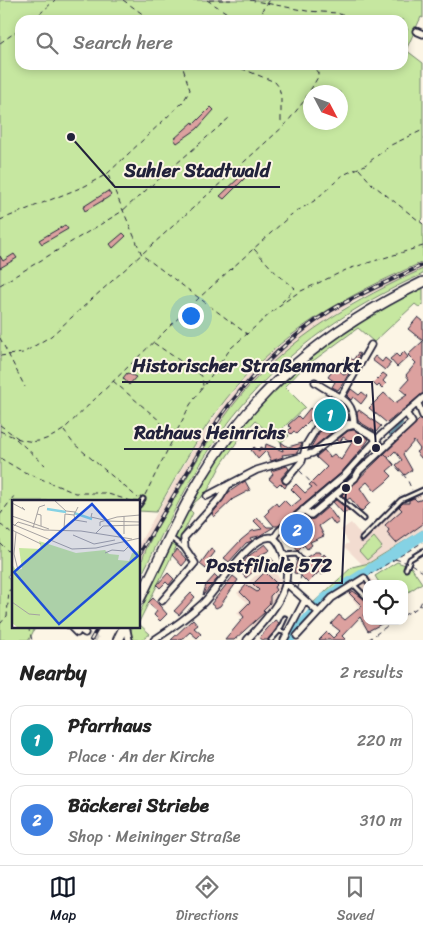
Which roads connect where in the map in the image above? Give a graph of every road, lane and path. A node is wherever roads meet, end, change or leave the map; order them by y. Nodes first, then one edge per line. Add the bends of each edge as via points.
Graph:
1 (55, 0) edge
2 (123, 0) edge
3 (231, 0) edge
4 (250, 0) edge
5 (270, 0) edge
6 (265, 3) junction
7 (38, 15) edge
8 (144, 15) edge
9 (230, 15) edge
10 (264, 15) edge
11 (342, 15) edge
12 (408, 30) edge
13 (416, 31) joint
14 (15, 32) edge
15 (423, 34) edge
16 (0, 43) edge
17 (184, 70) edge
18 (245, 70) edge
19 (316, 70) edge
20 (229, 118) dead end
21 (285, 124) junction
22 (423, 130) edge
23 (358, 168) junction
24 (107, 174) junction
25 (123, 211) junction
26 (0, 220) edge
27 (423, 224) edge
28 (423, 246) edge
29 (254, 248) junction
30 (142, 255) junction
31 (423, 282) edge
32 (0, 285) edge
33 (200, 297) junction
34 (280, 304) junction
35 (247, 334) junction
36 (0, 338) edge
37 (153, 342) junction
38 (371, 346) dead end
39 (0, 356) edge
40 (11, 356) junction
41 (113, 382) junction
42 (315, 382) dead end
43 (203, 387) junction
44 (25, 388) dead end
45 (341, 398) junction
46 (423, 398) edge
47 (418, 404) junction
48 (406, 413) junction
49 (422, 414) edge
50 (0, 425) edge
51 (354, 425) junction
52 (63, 430) junction
53 (0, 432) edge
54 (15, 438) junction
55 (22, 441) junction
56 (170, 441) junction
57 (375, 441) junction
58 (382, 450) junction
59 (305, 456) junction
60 (0, 458) edge
61 (45, 465) dead end
62 (354, 466) junction
63 (297, 468) junction
64 (359, 471) junction
65 (286, 480) dead end
66 (228, 486) junction
67 (423, 490) edge
68 (333, 491) junction
69 (413, 493) junction
70 (322, 494) junction
71 (14, 496) dead end
72 (207, 496) dead end
73 (128, 500) edge
74 (142, 500) junction
75 (140, 503) edge
76 (303, 510) junction
77 (0, 515) edge
78 (364, 519) dead end
79 (0, 524) edge
80 (12, 534) edge
81 (170, 537) junction
82 (274, 538) junction
83 (362, 539) dead end
84 (423, 542) edge
85 (0, 543) edge
86 (184, 548) junction
87 (423, 551) edge
88 (12, 555) edge
89 (283, 555) junction
90 (303, 569) joint
91 (406, 570) dead end
92 (364, 578) joint
93 (286, 583) junction
94 (354, 585) junction
95 (12, 591) edge
96 (298, 592) junction
97 (363, 594) edge
98 (140, 598) edge
99 (423, 599) edge
100 (162, 600) dead end
101 (305, 600) junction
102 (318, 612) junction
103 (408, 613) edge
104 (285, 618) dead end
105 (0, 624) edge
106 (389, 625) edge
107 (125, 628) edge
108 (79, 630) edge
109 (278, 631) junction
110 (85, 633) tunnel mouth
111 (288, 633) junction
112 (295, 638) edge
113 (75, 640) edge
114 (118, 640) edge
115 (154, 640) edge
116 (247, 640) edge
117 (270, 640) edge
118 (284, 640) edge
119 (368, 640) edge

1 - 7 path
2 - 8 path
3 - 9 path via 207,0
4 - 6 path
5 - 6 path
6 - 10 path
6 - 11 path
12 - 13 path
13 - 15 street
14 - 16 path
17 - 24 path via 190,90 183,102
18 - 21 path via 275,82 279,87 281,121
19 - 21 path via 318,77
20 - 25 path
21 - 30 path
22 - 23 path via 391,145
23 - 27 path via 372,184
23 - 29 path via 292,214
24 - 25 path
24 - 26 path
25 - 30 path
25 - 32 path
28 - 34 path via 348,269
29 - 33 path
29 - 34 path via 281,279 295,288
30 - 33 path
30 - 40 path via 51,336 23,354
31 - 81 main road via 364,312 332,334 262,396 228,435 200,478
33 - 35 path
33 - 37 path
34 - 35 path
35 - 43 path via 231,348
36 - 40 path
37 - 41 path
37 - 43 path via 202,376
38 - 45 street
39 - 40 path
40 - 44 path
41 - 52 path
41 - 56 path via 160,422
42 - 45 street
43 - 56 path
45 - 51 street via 352,406
46 - 47 street
47 - 48 street
47 - 49 street
48 - 57 street
48 - 58 street via 412,422
50 - 55 path
51 - 57 street via 373,436
51 - 59 street via 346,427
51 - 59 street via 336,423 317,427 306,445
52 - 55 path via 34,442
52 - 74 path via 72,443
53 - 54 path
54 - 55 path
54 - 61 path
56 - 74 path
57 - 58 street
57 - 62 street
58 - 64 street
58 - 69 path via 407,479
59 - 63 street
59 - 66 street via 257,470
60 - 73 path via 22,471 76,493 105,492
62 - 64 street
62 - 68 street
63 - 65 street
63 - 70 path
64 - 68 street
66 - 72 street
66 - 86 street via 184,538
67 - 69 lane
68 - 70 street
68 - 76 street via 311,515
68 - 78 lane
69 - 83 lane via 401,500
70 - 76 street
71 - 77 path
74 - 75 lane
76 - 82 street
79 - 80 path
81 - 86 lane
81 - 98 main road
82 - 89 street
82 - 115 street via 266,538 250,548 213,593
84 - 92 path
85 - 88 path
86 - 100 street via 194,559 193,567
87 - 91 lane via 410,558
89 - 90 lane via 297,554 304,563
89 - 93 street
90 - 96 path
92 - 94 street
93 - 96 street
93 - 116 street via 272,611
94 - 97 lane
94 - 102 street via 332,598
95 - 105 path via 9,590 7,616
96 - 101 street
99 - 103 path via 419,607
101 - 102 street
101 - 111 street
102 - 112 street
104 - 109 lane
106 - 119 path
107 - 114 main road
108 - 110 street
108 - 113 street
109 - 111 lane
109 - 117 lane
111 - 118 street

